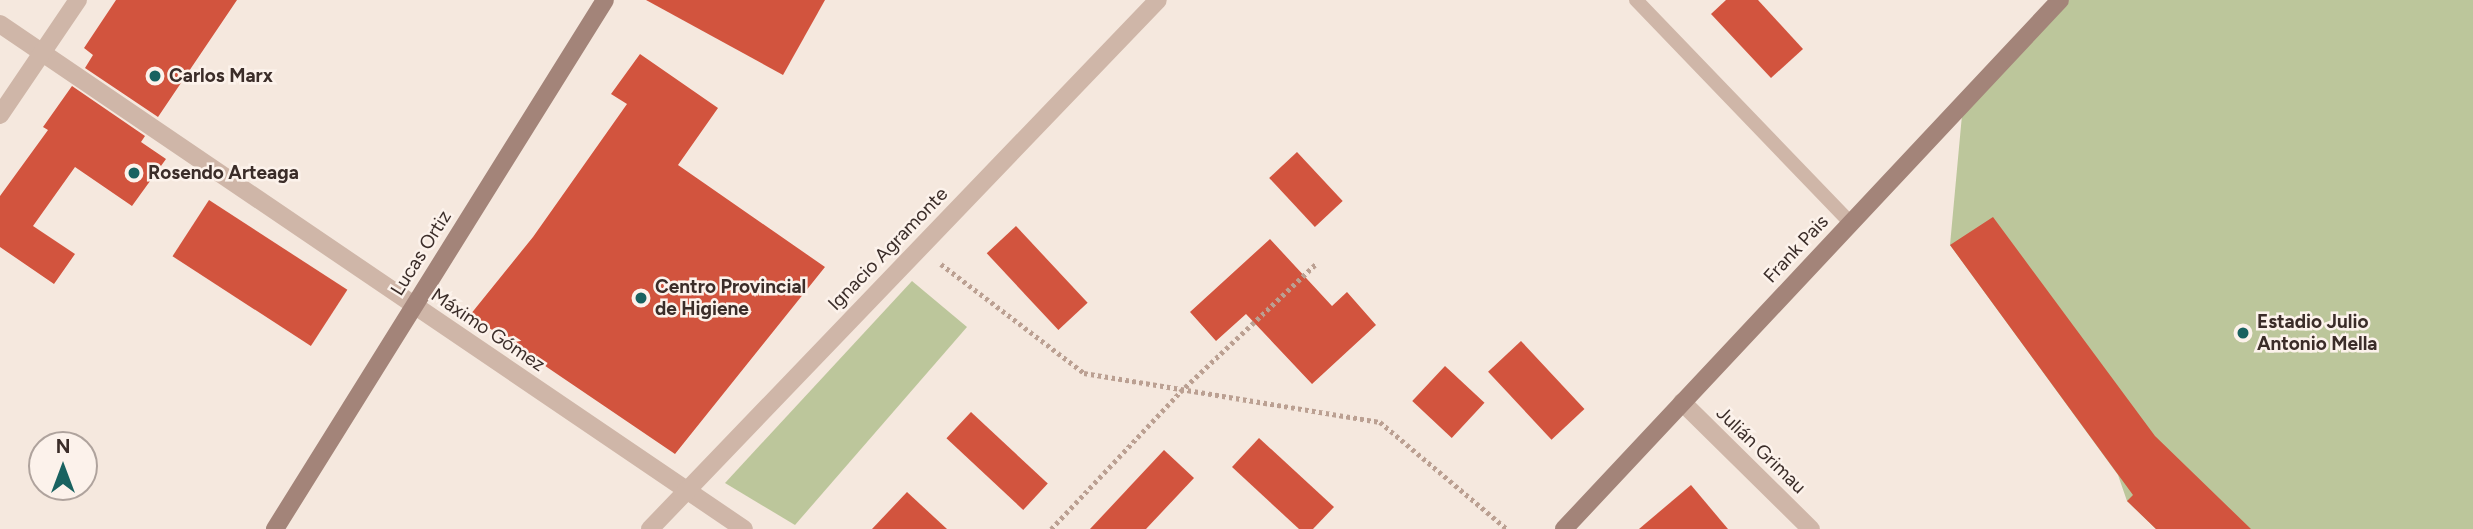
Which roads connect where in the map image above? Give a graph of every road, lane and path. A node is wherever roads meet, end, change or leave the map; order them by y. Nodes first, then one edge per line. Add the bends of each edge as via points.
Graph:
1 (78, 0) edge
2 (605, 0) edge
3 (1158, 0) edge
4 (1636, 0) edge
5 (2060, 0) edge
6 (0, 23) edge
7 (43, 54) junction
8 (0, 116) edge
9 (1850, 222) junction
10 (919, 248) junction
11 (1316, 264) dead end
12 (413, 305) junction
13 (1180, 391) junction
14 (1682, 401) junction
15 (685, 490) junction
16 (275, 529) edge
17 (650, 529) edge
18 (744, 529) edge
19 (1051, 529) edge
20 (1507, 529) edge
21 (1564, 529) edge
22 (1811, 529) edge

1 - 7 street
2 - 12 main road, Lucas Ortiz
3 - 10 street, Ignacio Agramonte
4 - 9 lane
5 - 9 main road, Frank Pais
6 - 7 street, Máximo Gómez
7 - 8 street
7 - 12 street, Máximo Gómez
9 - 14 main road, Frank Pais
10 - 13 path via 1084,373
10 - 15 street, Ignacio Agramonte
11 - 13 path
12 - 15 street, Máximo Gómez
12 - 16 main road, Lucas Ortiz
13 - 19 path
13 - 20 path via 1380,422
14 - 21 main road, Frank Pais
14 - 22 street, Julián Grimau
15 - 17 street, Ignacio Agramonte
15 - 18 street, Máximo Gómez

